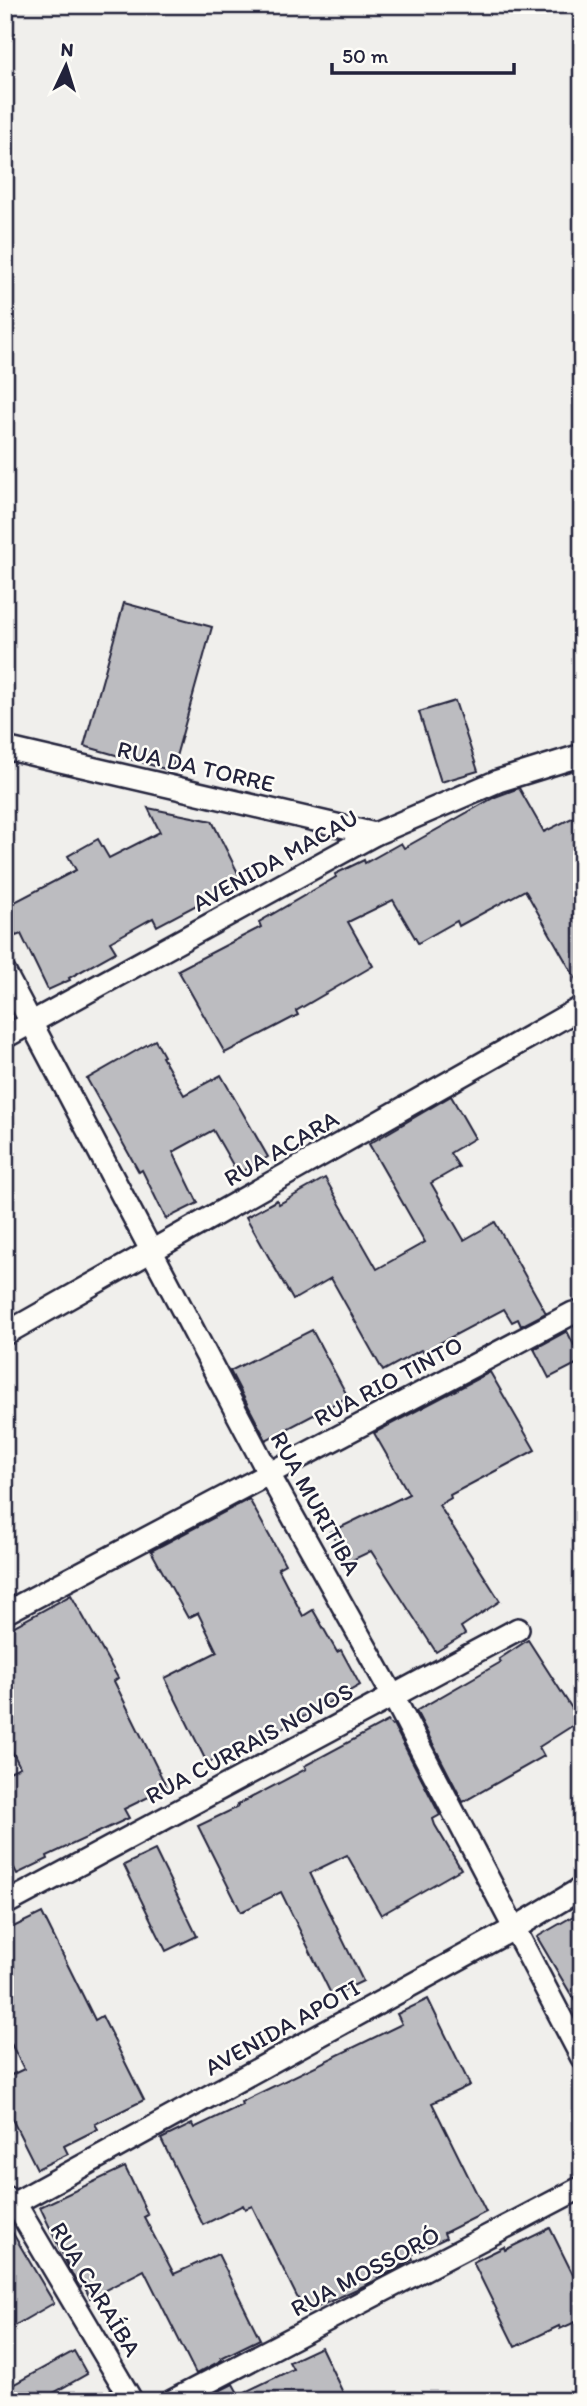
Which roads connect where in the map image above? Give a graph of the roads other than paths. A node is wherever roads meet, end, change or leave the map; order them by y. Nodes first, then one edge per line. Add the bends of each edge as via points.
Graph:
1 (5, 748) edge
2 (582, 755) edge
3 (375, 834) junction
4 (5, 973) edge
5 (582, 1007) edge
6 (32, 1023) junction
7 (5, 1037) edge
8 (153, 1251) junction
9 (573, 1313) dead end
10 (5, 1334) edge
11 (269, 1474) junction
12 (5, 1613) edge
13 (518, 1629) dead end
14 (393, 1696) junction
15 (582, 1888) edge
16 (5, 1904) edge
17 (515, 1928) junction
18 (582, 2058) edge
19 (582, 2188) edge
20 (10, 2200) edge
21 (132, 2401) edge
22 (172, 2401) edge

1 - 3 street, RUA DA TORRE
2 - 3 street, AVENIDA MACAU via 498,781
3 - 6 street, AVENIDA MACAU
4 - 6 street, RUA MURITIBA
5 - 8 street, RUA ACARA
6 - 7 street, AVENIDA MACAU
6 - 8 street, RUA MURITIBA
8 - 10 street, RUA ACARA
8 - 11 street, RUA MURITIBA
9 - 11 street, RUA RIO TINTO
11 - 12 street, RUA RIO TINTO
11 - 14 street, RUA MURITIBA
13 - 14 street, RUA CURRAIS NOVOS
14 - 16 street, RUA CURRAIS NOVOS
14 - 17 street, RUA MURITIBA
15 - 17 street, AVENIDA APOTI
17 - 18 street, RUA MURITIBA
17 - 20 street, AVENIDA APOTI
19 - 22 street, RUA MOSSORÓ
20 - 21 street, RUA CARAÍBA

